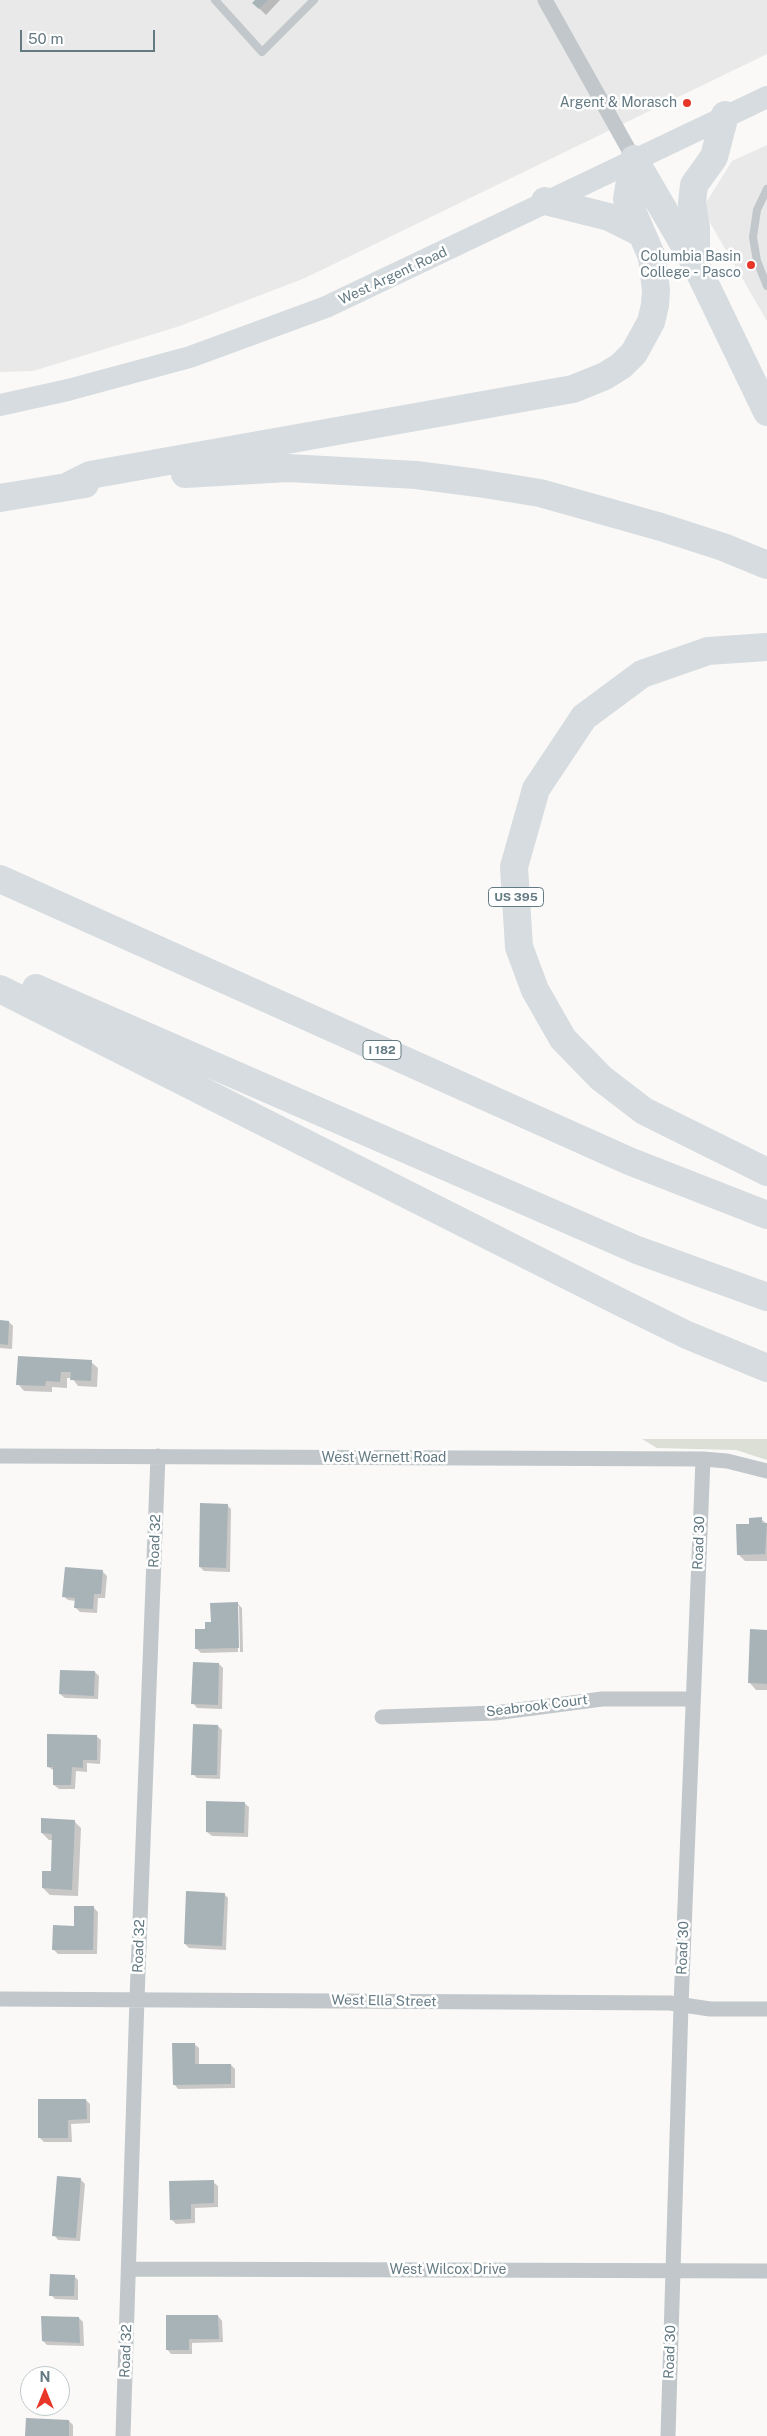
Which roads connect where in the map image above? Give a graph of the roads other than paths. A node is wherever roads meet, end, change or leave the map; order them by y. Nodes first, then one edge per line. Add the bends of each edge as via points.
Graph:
1 (215, 0) edge
2 (314, 0) edge
3 (545, 0) edge
4 (767, 97) edge
5 (725, 115) junction
6 (634, 159) junction
7 (767, 189) edge
8 (545, 201) junction
9 (641, 233) junction
10 (696, 265) junction
11 (767, 286) edge
12 (0, 405) edge
13 (767, 412) edge
14 (68, 486) junction
15 (0, 498) edge
16 (767, 565) edge
17 (767, 646) edge
18 (0, 879) edge
19 (0, 972) edge
20 (0, 989) edge
21 (767, 1172) edge
22 (767, 1215) edge
23 (767, 1297) edge
24 (620, 1302) junction
25 (767, 1349) edge
26 (767, 1368) edge
27 (0, 1456) edge
28 (158, 1456) junction
29 (703, 1459) junction
30 (767, 1471) edge
31 (692, 1699) junction
32 (382, 1717) dead end
33 (137, 1998) junction
34 (0, 1999) edge
35 (681, 2005) junction
36 (767, 2009) edge
37 (129, 2269) junction
38 (673, 2271) junction
39 (767, 2271) edge
40 (124, 2436) edge
41 (668, 2436) edge

1 - 2 lane via 262,52
3 - 6 street
4 - 5 main road, West Argent Road
5 - 6 main road, West Argent Road
5 - 10 highway via 714,157 694,185
6 - 8 main road, West Argent Road
6 - 9 highway via 626,198
6 - 10 highway
7 - 11 lane via 757,210 753,237 757,261
8 - 9 highway via 609,217
8 - 12 main road, West Argent Road via 361,292 273,328 148,369
9 - 14 highway via 652,257 656,290 651,322 634,353 605,376 573,389 90,476
10 - 13 highway
14 - 15 highway
14 - 16 highway via 227,470 288,468 416,474 540,493 661,527
17 - 21 highway, US 395 via 708,651 642,674 584,717 536,789 514,867 519,947 535,990 563,1038 601,1078 644,1111
18 - 22 highway, I 182 via 629,1161
19 - 23 highway via 637,1250
20 - 24 highway
24 - 25 highway
24 - 26 highway via 687,1335
27 - 28 street, West Wernett Road
28 - 29 street, West Wernett Road
28 - 33 street, Road 32
29 - 30 street, West Wernett Road
29 - 31 street, Road 30
31 - 32 street, Seabrook Court via 602,1699 495,1713
31 - 35 street, Road 30
33 - 34 street, West Ella Street
33 - 35 street, West Ella Street
33 - 37 street, Road 32
35 - 36 street, West Ella Street via 710,2009
35 - 38 street, Road 30
37 - 38 street, West Wilcox Drive
37 - 40 street, Road 32
38 - 39 street, West Wilcox Drive
38 - 41 street, Road 30

